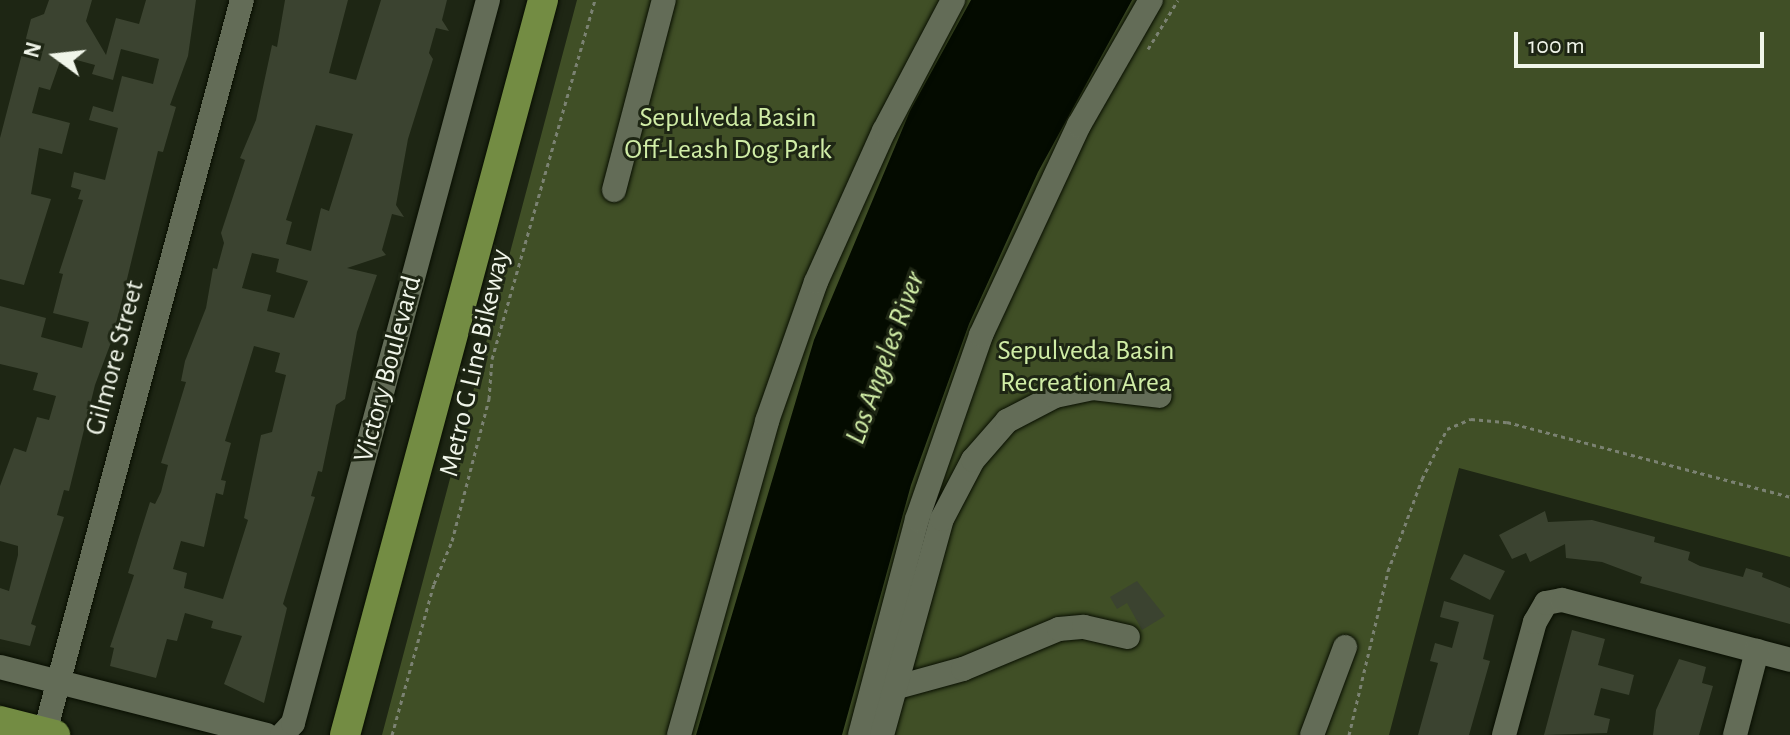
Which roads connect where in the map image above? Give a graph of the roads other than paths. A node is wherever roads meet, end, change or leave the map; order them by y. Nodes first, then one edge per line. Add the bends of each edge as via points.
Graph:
1 (242, 0) edge
2 (488, 0) edge
3 (543, 0) edge
4 (664, 0) edge
5 (953, 0) edge
6 (1151, 0) edge
7 (614, 190) dead end
8 (1160, 396) dead end
9 (1128, 637) dead end
10 (1345, 647) dead end
11 (1757, 651) junction
12 (1790, 660) edge
13 (0, 667) edge
14 (59, 683) junction
15 (894, 688) junction
16 (0, 721) edge
17 (50, 734) edge
18 (266, 735) edge
19 (283, 735) edge
20 (345, 735) edge
21 (679, 735) edge
22 (860, 735) edge
23 (882, 735) edge
24 (1312, 735) edge
25 (1504, 735) edge
26 (1735, 735) edge

1 - 14 street, Gilmore Street
2 - 19 street, Victory Boulevard via 293,723
3 - 20 main road, Victory Boulevard
4 - 7 street
5 - 21 street via 884,131 816,282 767,421
6 - 22 street via 1079,125 981,335 917,519
8 - 15 street via 1093,388 1055,396 1007,421 973,460 942,519
9 - 15 street via 1084,627 1059,629 963,669
10 - 24 street
11 - 12 street
11 - 25 street via 1562,600 1546,603 1535,622
11 - 26 street
13 - 14 street
14 - 17 street, Gilmore Street
14 - 18 street
15 - 23 street
16 - 17 main road

